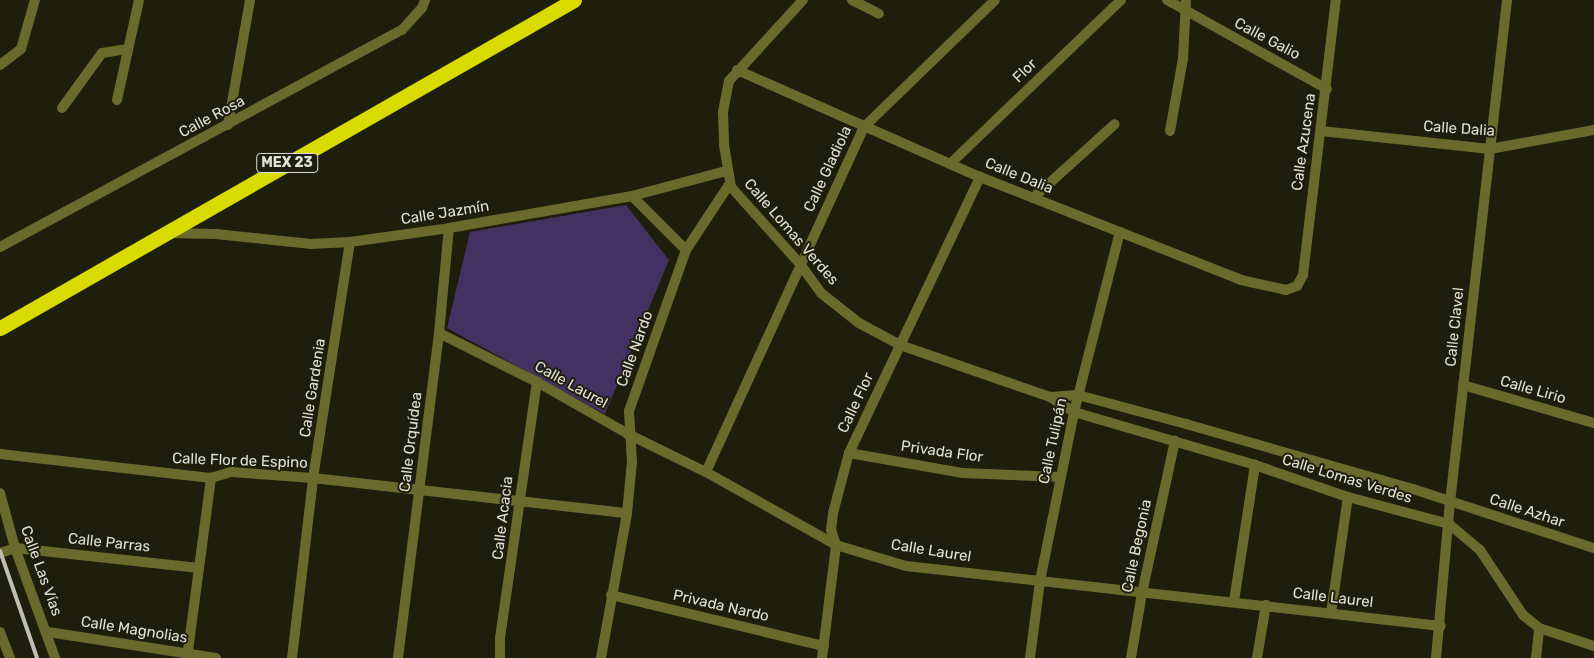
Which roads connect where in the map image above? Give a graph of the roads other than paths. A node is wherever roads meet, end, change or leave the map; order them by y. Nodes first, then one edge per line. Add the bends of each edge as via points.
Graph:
1 (35, 0) edge
2 (139, 0) edge
3 (250, 0) edge
4 (425, 0) edge
5 (574, 0) edge
6 (802, 0) edge
7 (852, 0) edge
8 (995, 0) edge
9 (1121, 0) edge
10 (1167, 0) edge
11 (1186, 0) edge
12 (1336, 0) edge
13 (1507, 0) edge
14 (1184, 12) junction
15 (878, 14) dead end
16 (128, 49) junction
17 (0, 66) edge
18 (737, 70) junction
19 (1327, 89) junction
20 (117, 100) dead end
21 (62, 108) dead end
22 (1115, 124) dead end
23 (228, 125) junction
24 (864, 126) junction
25 (1594, 130) edge
26 (1170, 131) dead end
27 (1320, 131) junction
28 (1490, 149) junction
29 (950, 164) junction
30 (726, 171) junction
31 (980, 177) junction
32 (730, 183) junction
33 (632, 196) junction
34 (1033, 198) junction
35 (449, 228) junction
36 (1120, 232) junction
37 (164, 233) junction
38 (350, 242) junction
39 (0, 247) edge
40 (686, 250) junction
41 (800, 264) junction
42 (1297, 286) joint
43 (0, 328) edge
44 (439, 332) junction
45 (900, 346) junction
46 (537, 382) junction
47 (1463, 385) junction
48 (1078, 395) junction
49 (1050, 397) junction
50 (1074, 412) junction
51 (1594, 424) edge
52 (628, 434) junction
53 (1175, 441) junction
54 (849, 452) junction
55 (0, 454) edge
56 (1255, 466) junction
57 (706, 472) junction
58 (1060, 477) junction
59 (211, 478) junction
60 (313, 478) junction
61 (420, 489) junction
62 (0, 494) edge
63 (1348, 498) junction
64 (519, 502) junction
65 (1450, 502) junction
66 (627, 513) junction
67 (1449, 524) junction
68 (836, 545) junction
69 (15, 548) junction
70 (1594, 548) edge
71 (0, 553) edge
72 (199, 568) junction
73 (1040, 581) junction
74 (1142, 593) junction
75 (611, 595) junction
76 (1234, 601) junction
77 (1266, 605) junction
78 (1331, 613) junction
79 (1441, 626) junction
80 (1539, 628) junction
81 (0, 632) edge
82 (48, 632) junction
83 (824, 646) junction
84 (1594, 646) edge
85 (187, 656) edge
86 (10, 658) edge
87 (55, 658) edge
88 (216, 658) edge
89 (292, 658) edge
90 (398, 658) edge
91 (500, 658) edge
92 (601, 658) edge
93 (822, 658) edge
94 (1030, 658) edge
95 (1132, 658) edge
96 (1257, 658) edge
97 (1436, 658) edge
98 (1536, 658) edge

1 - 17 street via 21,49
2 - 16 street
3 - 23 street
4 - 23 street, Calle Rosa via 402,30
5 - 37 highway, MEX 23
6 - 18 street, Calle Lomas Verdes
7 - 15 street
8 - 24 street, Calle Gladiola
9 - 29 street, Flor
10 - 14 street, Calle Galio
11 - 14 street
12 - 19 street, Calle Azucena
13 - 28 street, Calle Clavel
14 - 19 street, Calle Galio
14 - 26 street via 1183,59
16 - 20 street
16 - 21 street via 102,53
18 - 24 street, Calle Dalia
18 - 30 street, Calle Lomas Verdes via 724,96
19 - 27 street, Calle Azucena
22 - 34 street
23 - 39 street, Calle Rosa
24 - 29 street, Calle Dalia
24 - 41 street, Calle Gladiola
25 - 28 street, Calle Dalia
27 - 28 street, Calle Dalia
27 - 42 street, Calle Azucena via 1304,275
28 - 47 street, Calle Clavel
29 - 31 street, Calle Dalia
30 - 32 street, Calle Lomas Verdes
30 - 33 street, Calle Jazmín
31 - 34 street, Calle Dalia
31 - 45 street, Calle Flor
32 - 40 street, Calle Nardo
32 - 41 street, Calle Lomas Verdes
33 - 35 street, Calle Jazmín
33 - 40 street
34 - 36 street, Calle Dalia
35 - 38 street, Calle Jazmín
35 - 44 street, Calle Orquídea
36 - 42 street, Calle Dalia via 1241,280 1286,290
36 - 48 street, Calle Tulipán
37 - 38 street, Calle Jazmín via 216,234 311,244
37 - 43 highway, MEX 23
38 - 60 street, Calle Gardenia
40 - 52 street, Calle Nardo via 629,411
41 - 45 street, Calle Lomas Verdes via 821,293 859,324
41 - 57 street, Calle Gladiola
44 - 46 street, Calle Laurel
44 - 61 street, Calle Orquídea
45 - 49 street, Calle Lomas Verdes
45 - 54 street, Calle Flor
46 - 52 street, Calle Laurel
46 - 64 street, Calle Acacia
47 - 51 street, Calle Lirio
47 - 65 street, Calle Clavel
48 - 49 street, Calle Lomas Verdes
48 - 50 street, Calle Tulipán
48 - 65 street, Calle Lomas Verdes
49 - 50 street, Calle Lomas Verdes
50 - 53 street, Calle Lomas Verdes
50 - 58 street, Calle Tulipán
52 - 57 street, Calle Laurel
52 - 66 street, Calle Nardo via 632,462
53 - 56 street, Calle Lomas Verdes
53 - 74 street, Calle Begonia
54 - 58 street, Privada Flor via 963,473
54 - 68 street, Calle Flor via 832,514 831,530
55 - 59 street, Calle Flor de Espino
56 - 63 street, Calle Lomas Verdes
56 - 76 street
57 - 68 street, Calle Laurel
58 - 73 street, Calle Tulipán
59 - 60 street, Calle Flor de Espino via 231,472
59 - 72 street
60 - 61 street, Calle Flor de Espino
60 - 89 street, Calle Gardenia
61 - 64 street, Calle Flor de Espino
61 - 90 street, Calle Orquídea
62 - 69 street, Calle Las Vías
63 - 67 street, Calle Lomas Verdes
63 - 78 street
64 - 66 street, Calle Flor de Espino
64 - 91 street, Calle Acacia
65 - 67 street, Calle Clavel
65 - 70 street, Calle Azhar
66 - 75 street, Calle Nardo
67 - 79 street, Calle Clavel
67 - 80 street, Calle Lomas Verdes via 1480,550 1523,615
68 - 73 street, Calle Laurel via 906,566
68 - 83 street, Calle Flor
69 - 71 street
69 - 72 street, Calle Parras
69 - 82 street, Calle Las Vías
72 - 85 street
73 - 74 street, Calle Laurel
73 - 94 street, Calle Tulipán
74 - 76 street, Calle Laurel
74 - 95 street, Calle Begonia
75 - 83 street, Privada Nardo
75 - 92 street, Calle Nardo
76 - 77 street, Calle Laurel
77 - 78 street, Calle Laurel
77 - 96 street
78 - 79 street, Calle Laurel
79 - 97 street, Calle Clavel
80 - 84 street, Calle Lomas Verdes
80 - 98 street
81 - 86 street
82 - 85 street, Calle Magnolias
82 - 87 street, Calle Las Vías
83 - 93 street, Calle Flor
85 - 88 street, Calle Magnolias

